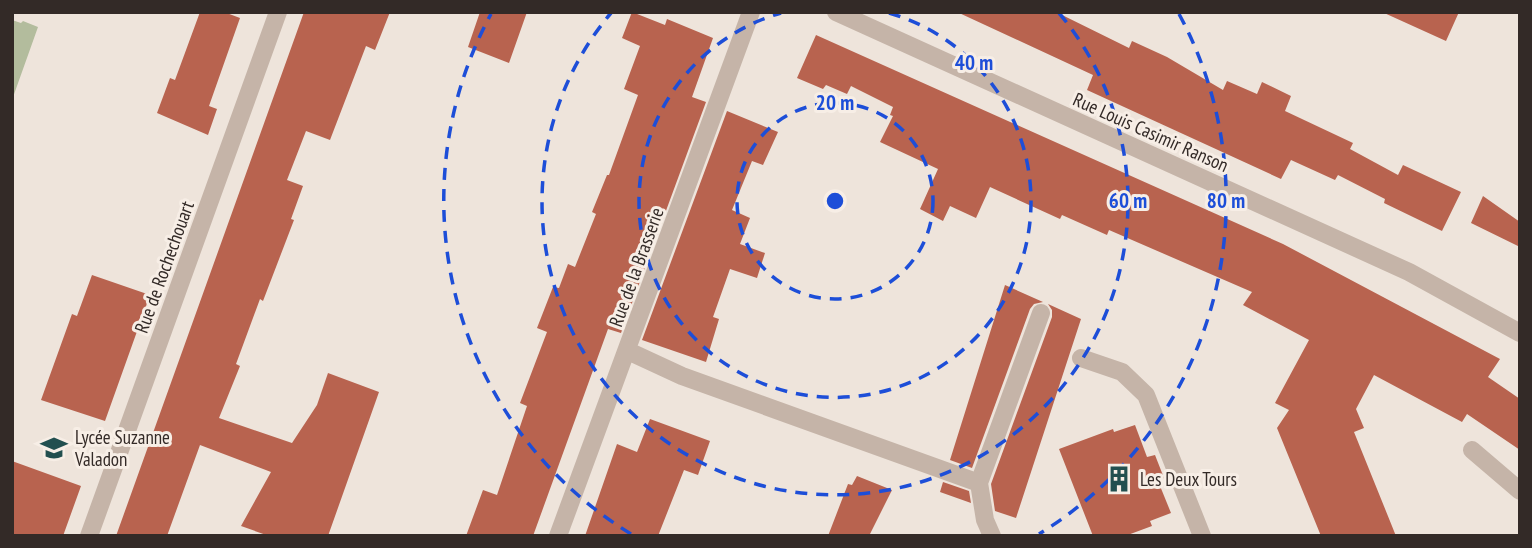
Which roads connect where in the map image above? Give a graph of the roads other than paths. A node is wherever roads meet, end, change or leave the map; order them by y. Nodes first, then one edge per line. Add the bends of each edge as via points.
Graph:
1 (278, 12) edge
2 (751, 12) edge
3 (836, 12) edge
4 (1041, 313) dead end
5 (1520, 333) edge
6 (628, 351) junction
7 (1081, 358) dead end
8 (1472, 450) dead end
9 (979, 483) junction
10 (1520, 491) edge
11 (89, 536) edge
12 (558, 536) edge
13 (992, 536) edge
14 (1202, 536) edge

1 - 11 street, Rue de Rochechouart
2 - 6 street, Rue de la Brasserie
3 - 5 street, Rue Louis Casimir Ranson via 1409,272
4 - 9 street
6 - 9 street via 682,376
6 - 12 street, Rue de la Brasserie
7 - 14 street via 1122,372 1146,395
8 - 10 street
9 - 13 street

